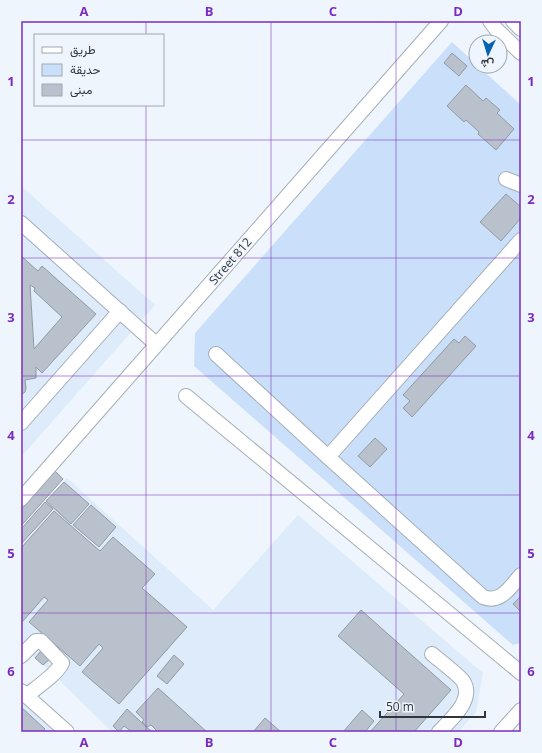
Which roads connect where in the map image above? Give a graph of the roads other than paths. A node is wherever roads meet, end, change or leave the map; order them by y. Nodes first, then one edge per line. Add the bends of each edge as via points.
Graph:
1 (490, 21) edge
2 (512, 21) edge
3 (442, 22) edge
4 (521, 29) edge
5 (521, 53) edge
6 (506, 179) dead end
7 (521, 185) edge
8 (21, 223) edge
9 (521, 240) edge
10 (120, 311) junction
11 (156, 344) junction
12 (216, 354) dead end
13 (186, 396) dead end
14 (21, 423) edge
15 (328, 458) junction
16 (21, 499) edge
17 (521, 575) edge
18 (432, 654) dead end
19 (21, 656) edge
20 (521, 673) edge
21 (24, 694) edge
22 (521, 710) edge
23 (67, 732) edge
24 (439, 732) edge
25 (501, 732) edge

1 - 5 street
2 - 4 street
3 - 11 street, Street 812
6 - 7 street
8 - 10 street
9 - 15 street
10 - 11 street
10 - 14 street
11 - 16 street, Street 812
12 - 15 street
13 - 20 street
15 - 17 street via 483,597 499,598
18 - 24 street via 463,681 466,691 463,705
19 - 21 street via 38,640 62,663 53,674
21 - 23 street
22 - 25 street

